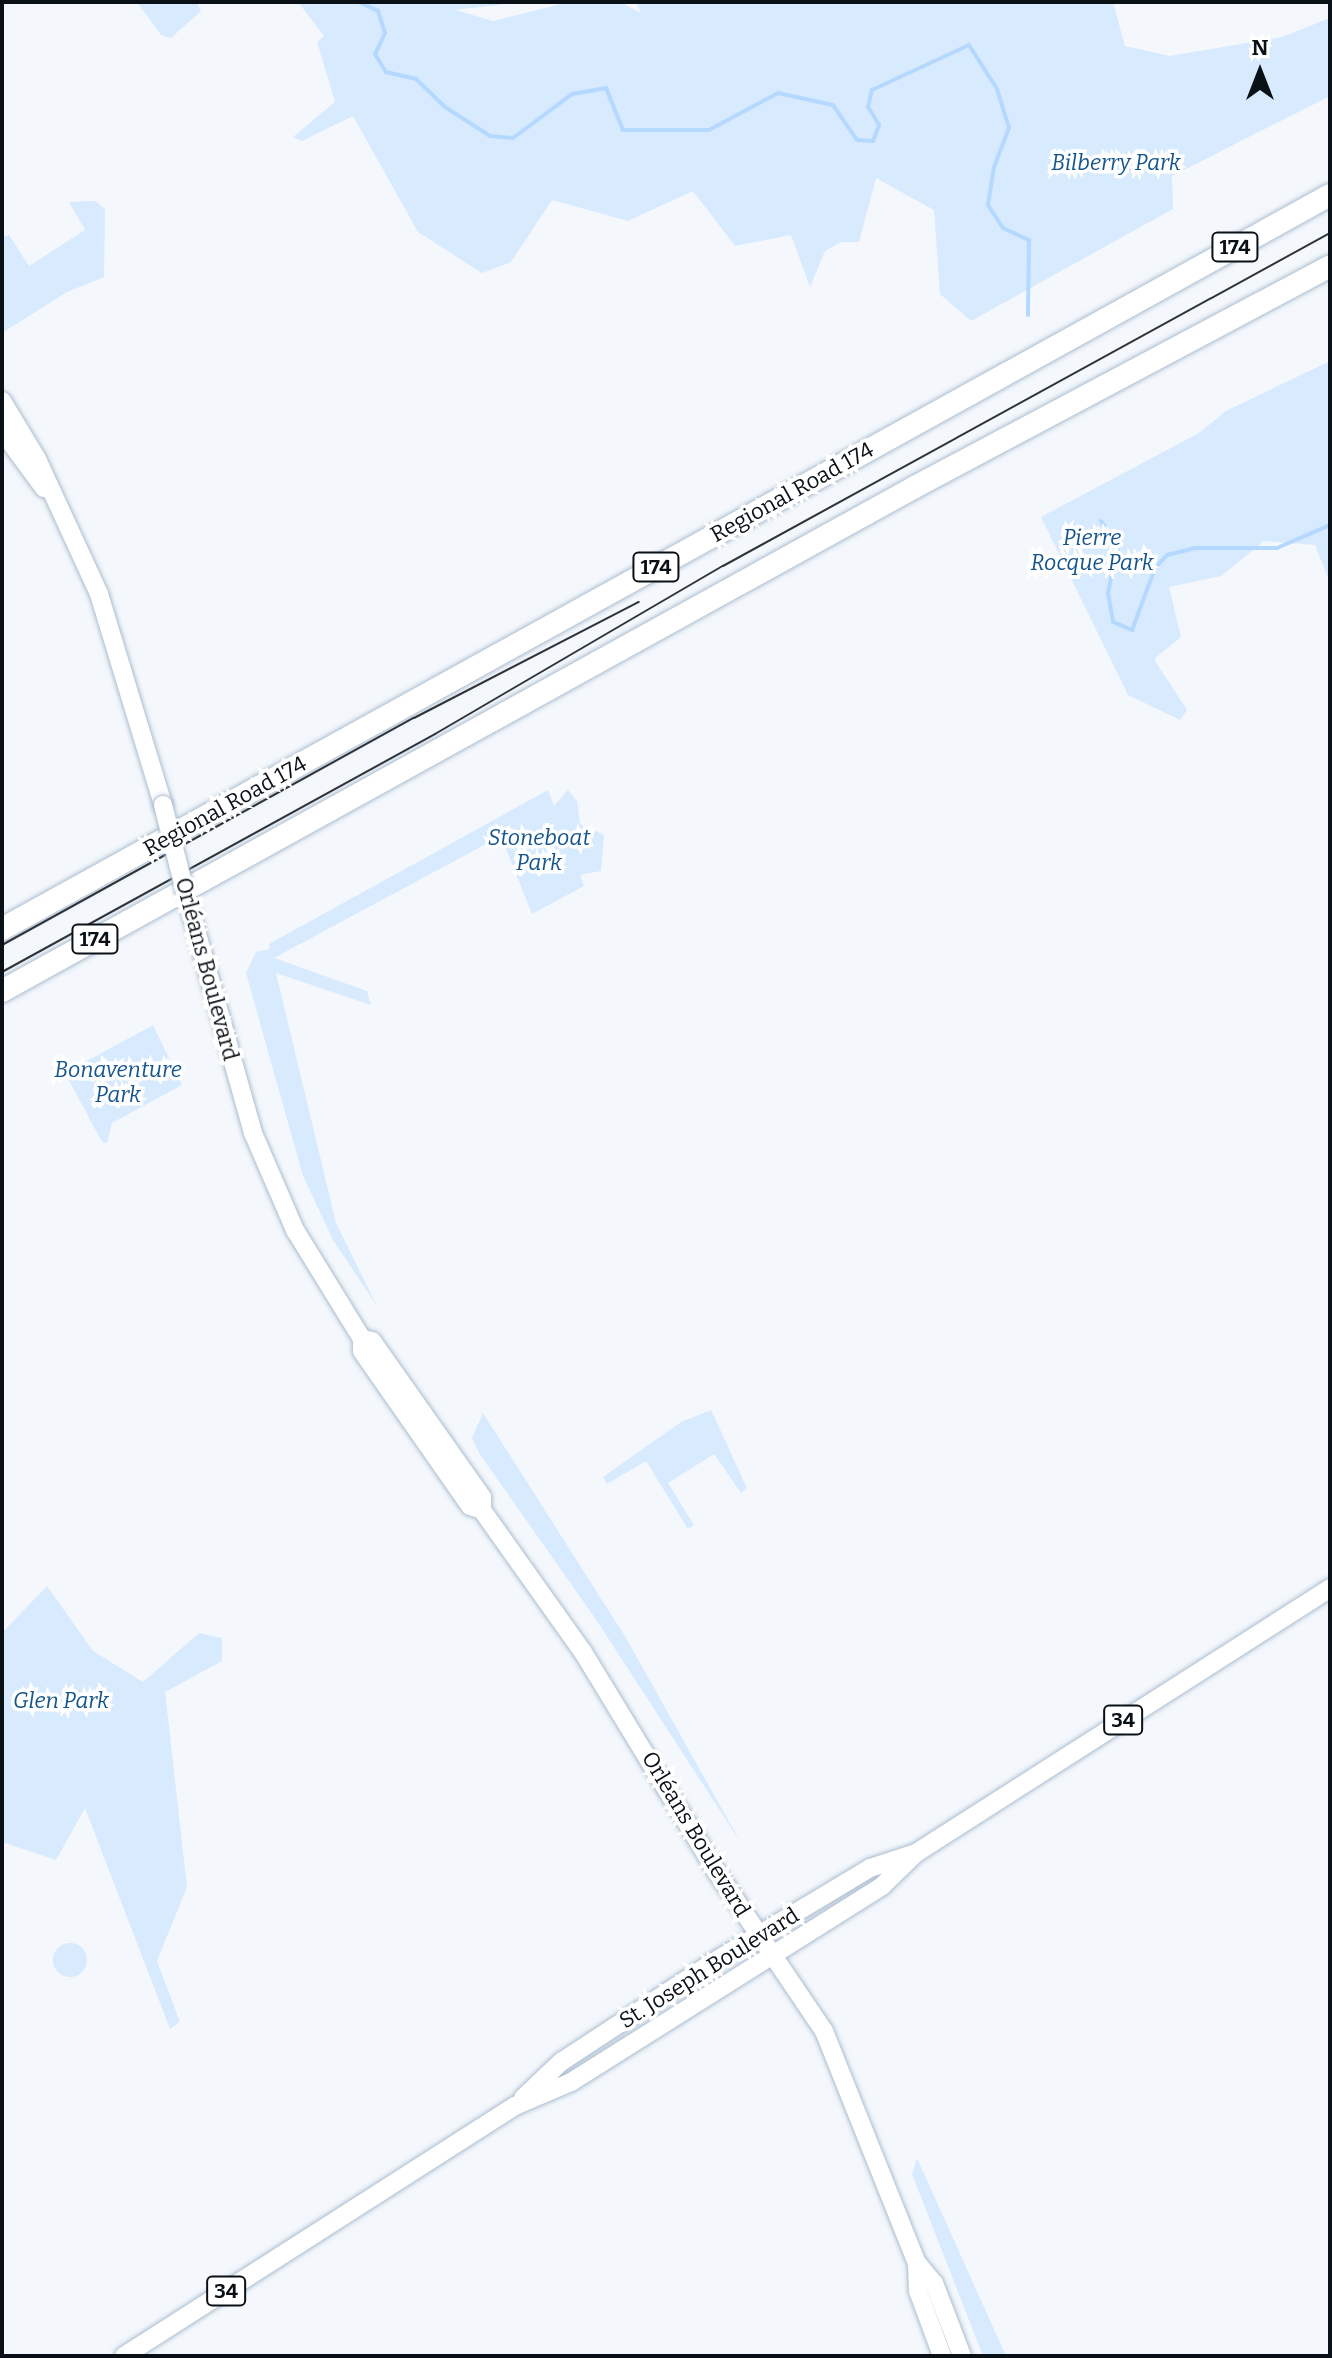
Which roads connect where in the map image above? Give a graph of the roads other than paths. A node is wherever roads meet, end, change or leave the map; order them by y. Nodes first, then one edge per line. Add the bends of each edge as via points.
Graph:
1 (1330, 195) edge
2 (1330, 266) edge
3 (2, 401) edge
4 (2, 431) edge
5 (51, 496) junction
6 (2, 929) edge
7 (2, 991) edge
8 (1330, 1588) edge
9 (916, 1853) junction
10 (759, 1935) junction
11 (773, 1953) junction
12 (515, 2106) junction
13 (917, 2263) junction
14 (124, 2356) edge
15 (942, 2356) edge
16 (962, 2356) edge

1 - 6 highway, Regional Road 174 / 174
2 - 7 highway, 174 via 900,495
3 - 5 main road, Orléans Boulevard via 37,459
4 - 5 main road, Orléans Boulevard
5 - 10 main road, Orléans Boulevard, bridge via 108,617 267,1169 295,1230 362,1339 362,1351 430,1452 470,1506 482,1510 590,1664
8 - 9 main road, St. Joseph Boulevard / 34
9 - 10 main road, St. Joseph Boulevard / 34 via 870,1868
9 - 11 main road, St. Joseph Boulevard / 34 via 882,1886
10 - 11 main road, Orléans Boulevard
10 - 12 main road, St. Joseph Boulevard / 34 via 561,2062
11 - 12 main road, St. Joseph Boulevard / 34 via 571,2082
11 - 13 main road, Orléans Boulevard via 843,2070
12 - 14 main road, St. Joseph Boulevard / 34
13 - 15 main road, Orléans Boulevard via 918,2291
13 - 16 main road, Orléans Boulevard via 934,2283

